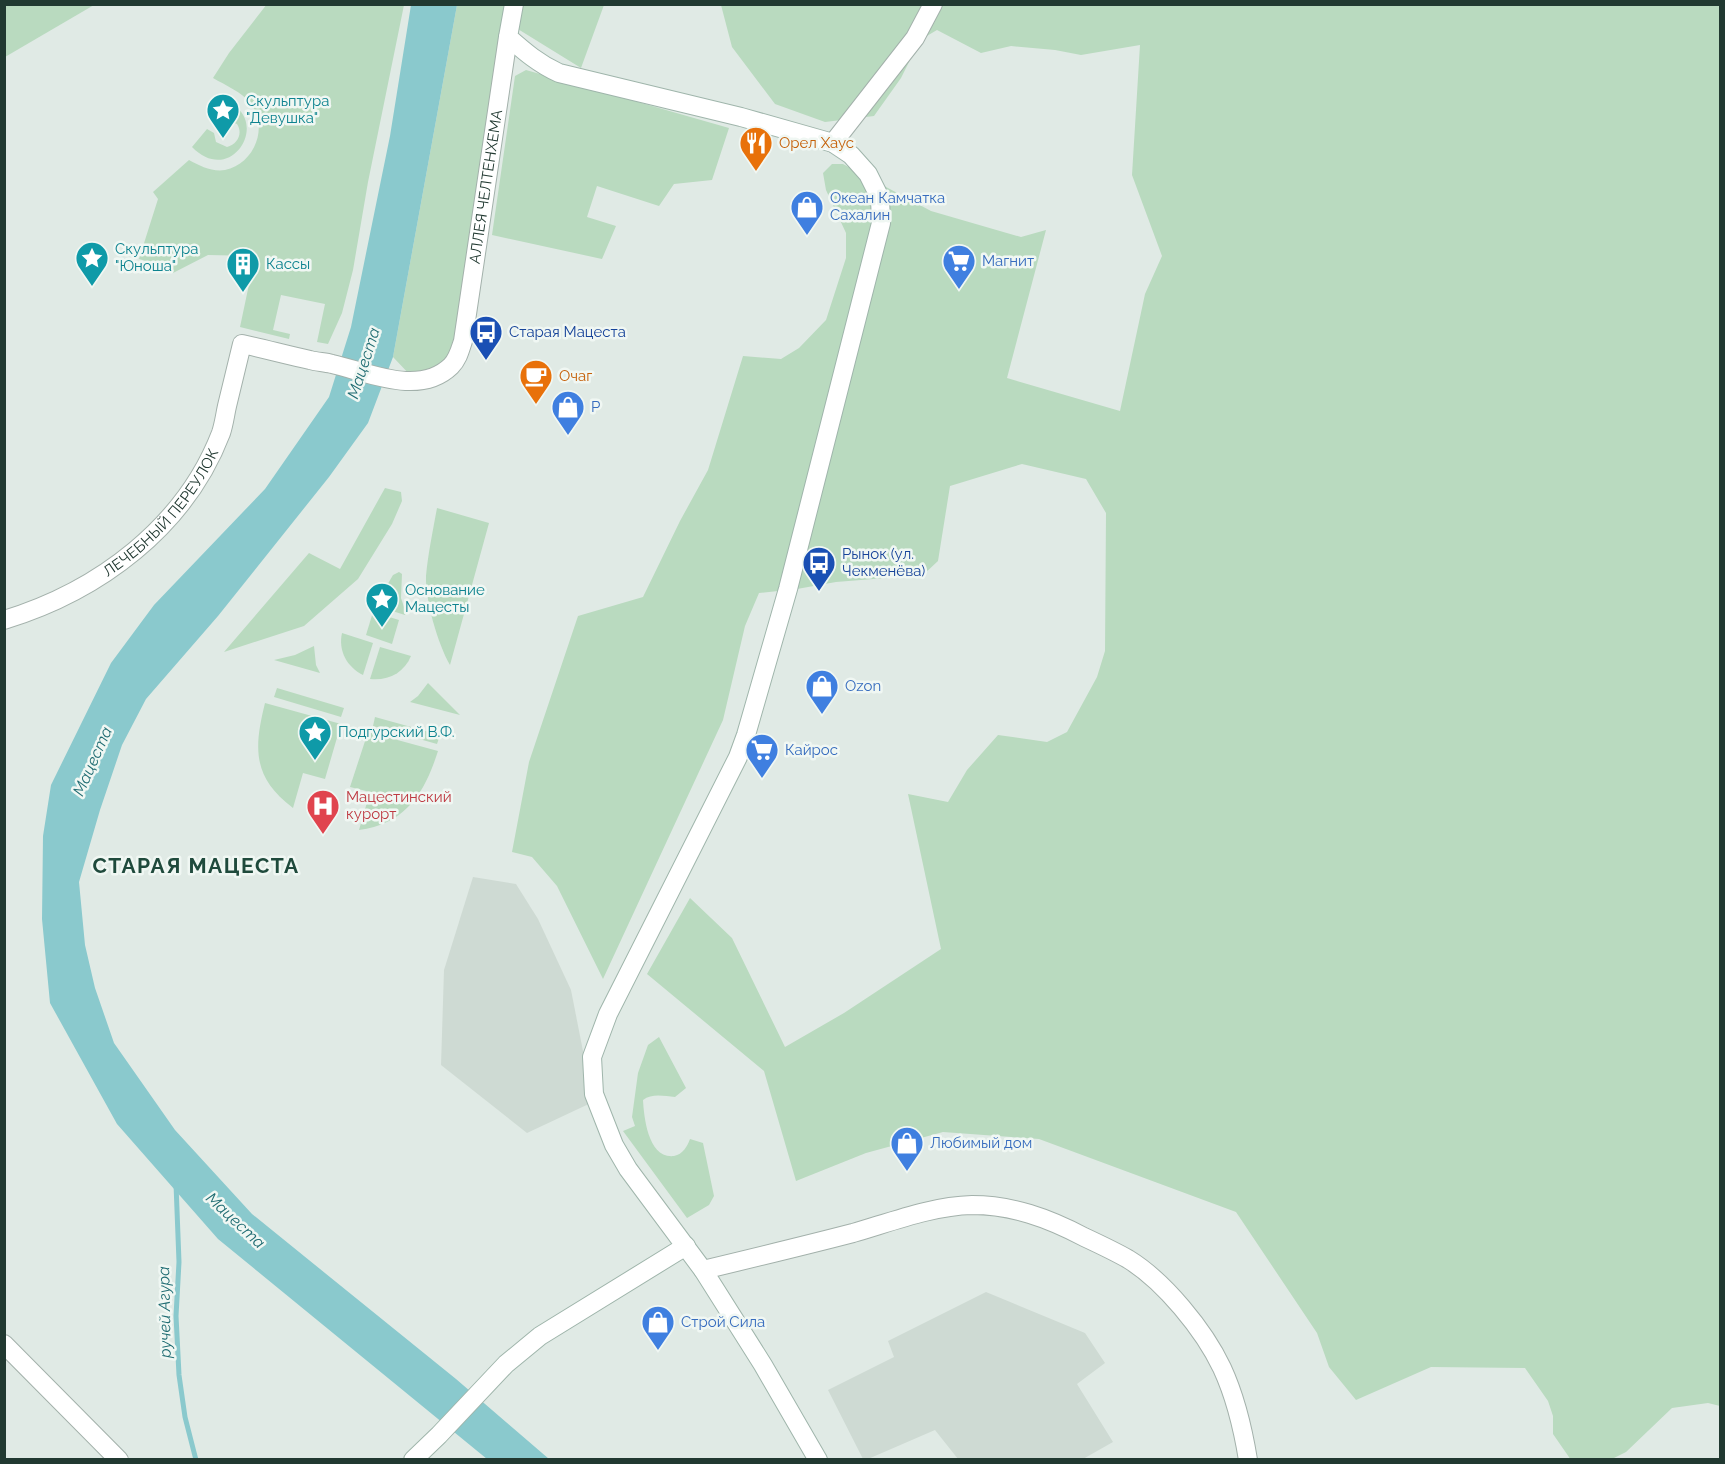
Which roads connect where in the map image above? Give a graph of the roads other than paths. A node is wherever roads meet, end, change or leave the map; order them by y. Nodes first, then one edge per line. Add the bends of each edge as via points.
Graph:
1 (514, 4) edge
2 (933, 4) edge
3 (508, 37) junction
4 (833, 143) junction
5 (398, 381) joint
6 (4, 620) edge
7 (686, 1246) junction
8 (703, 1270) junction
9 (4, 1344) edge
10 (119, 1460) edge
11 (413, 1460) edge
12 (818, 1460) edge
13 (1248, 1460) edge

1 - 3 street, АЛЛЕЯ ЧЕЛТЕНХЕМА
2 - 4 street via 915,38
3 - 4 street via 535,61 559,73
3 - 5 street, АЛЛЕЯ ЧЕЛТЕНХЕМА via 458,357 440,374
4 - 7 street via 868,174 880,198 881,223 788,589 738,757 608,1014 592,1056 594,1094 614,1145
5 - 6 street, ЛЕЧЕБНЫЙ ПЕРЕУЛОК via 242,344 222,430 206,467 180,506 139,548 100,576 27,613
7 - 8 street
7 - 11 street via 540,1336 506,1364
8 - 12 street
8 - 13 street via 944,1208 989,1206 1054,1221 1130,1260 1188,1315 1222,1369
9 - 10 street

